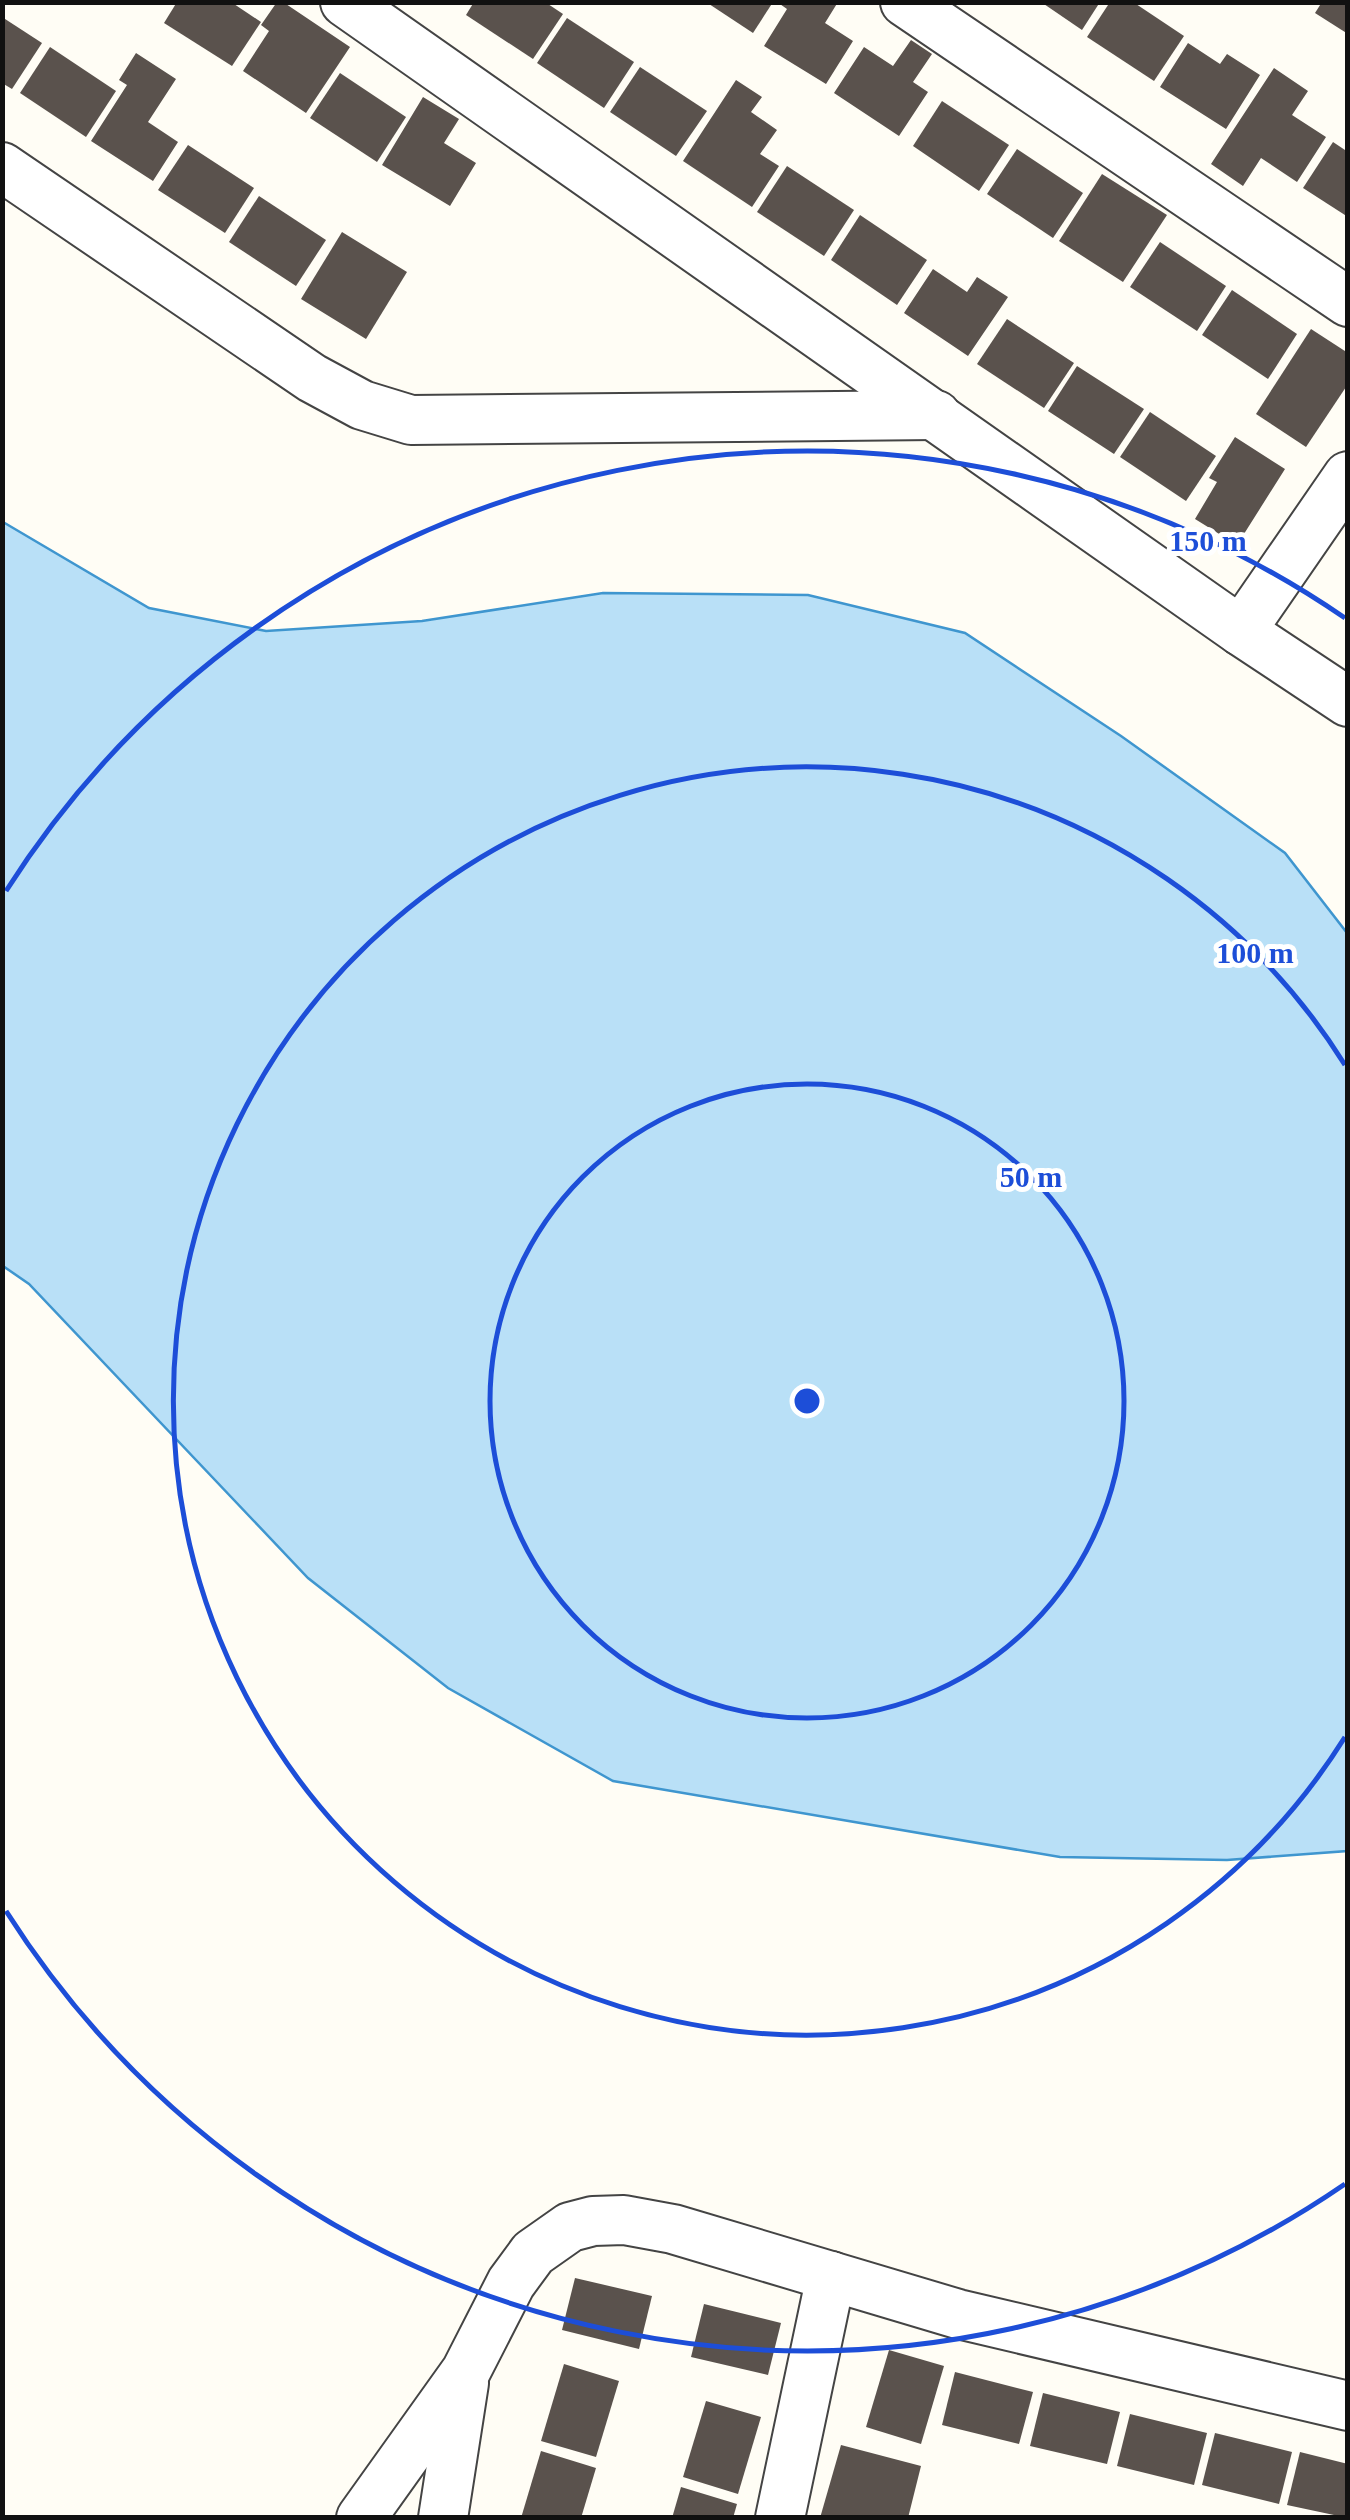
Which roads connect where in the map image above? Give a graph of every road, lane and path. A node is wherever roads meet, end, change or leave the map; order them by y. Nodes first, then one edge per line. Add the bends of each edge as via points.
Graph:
1 (345, 2) edge
2 (906, 2) edge
3 (2, 168) edge
4 (1348, 302) edge
5 (936, 415) junction
6 (1348, 476) edge
7 (1241, 631) junction
8 (1348, 702) edge
9 (831, 2276) junction
10 (466, 2372) junction
11 (1348, 2406) edge
12 (361, 2518) edge
13 (443, 2518) edge
14 (780, 2518) edge

1 - 5 street
2 - 4 street
3 - 5 street via 312,378 362,405 411,420
5 - 7 street
6 - 7 street
7 - 8 street
9 - 10 street via 624,2220 570,2227 533,2253
9 - 11 street via 958,2314
9 - 14 street
10 - 12 street
10 - 13 street

